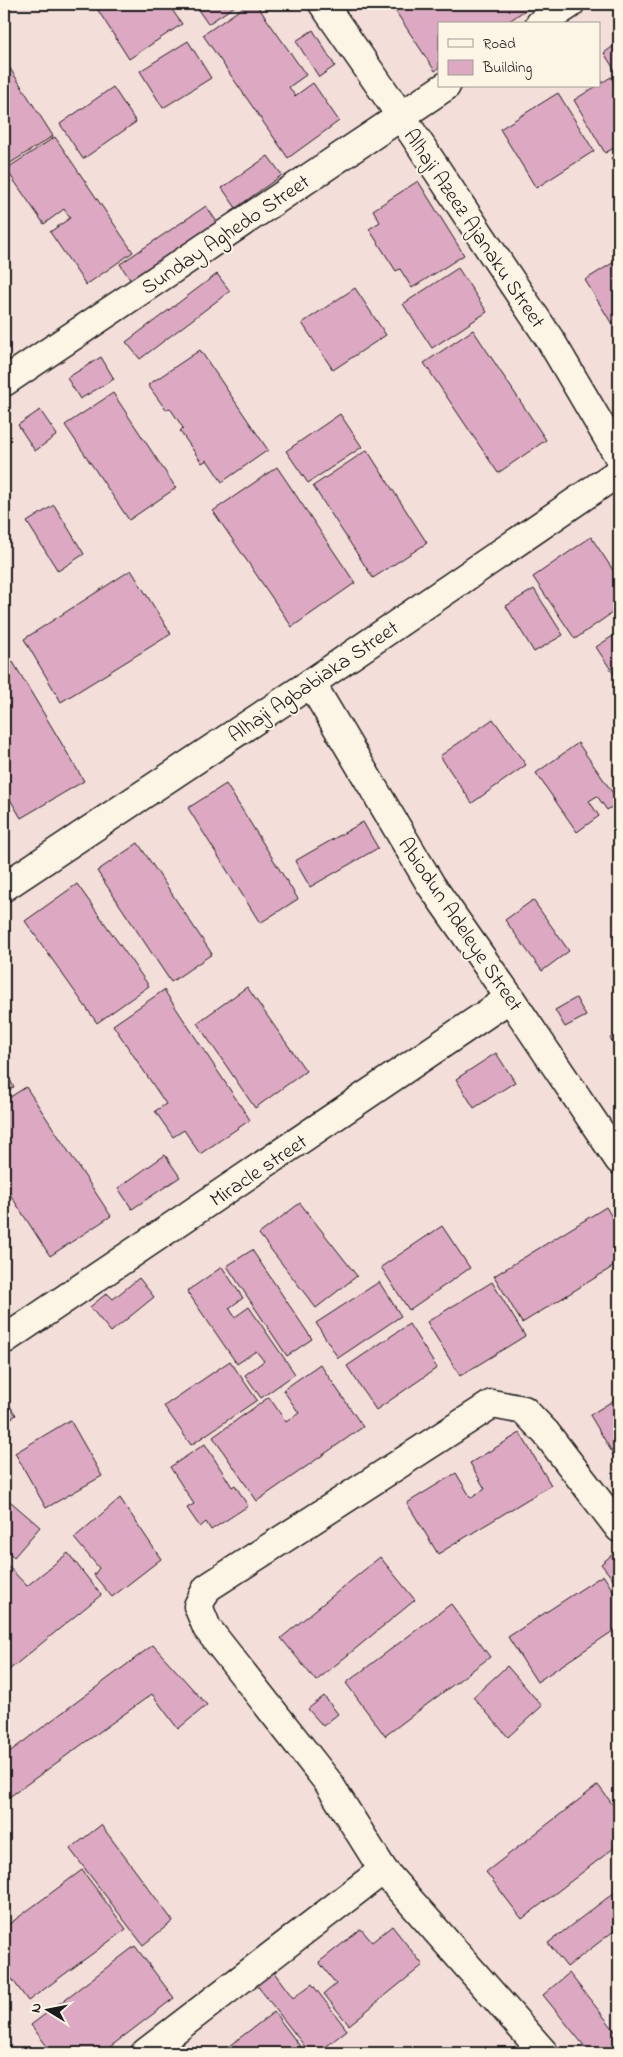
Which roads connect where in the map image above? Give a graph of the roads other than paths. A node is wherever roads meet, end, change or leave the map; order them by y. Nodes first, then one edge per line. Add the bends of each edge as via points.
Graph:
1 (323, 4) edge
2 (570, 4) edge
3 (543, 22) edge
4 (443, 88) edge
5 (401, 116) junction
6 (4, 382) edge
7 (619, 457) edge
8 (619, 472) edge
9 (311, 683) junction
10 (4, 886) edge
11 (510, 998) junction
12 (619, 1160) edge
13 (4, 1340) edge
14 (619, 1528) edge
15 (383, 1870) junction
16 (146, 2053) edge
17 (544, 2053) edge

1 - 5 street, Alhaji Azeez Ajanaku Street
2 - 3 street
4 - 5 street, Sunday Aghedo Street
5 - 6 street, Sunday Aghedo Street
5 - 7 street, Alhaji Azeez Ajanaku Street via 551,341
8 - 9 street, Alhaji Agbabiaka Street
9 - 10 street, Alhaji Agbabiaka Street
9 - 11 street, Abiodun Adeleye Street via 431,884
11 - 12 street, Abiodun Adeleye Street
11 - 13 street, Miracle street
14 - 15 street via 546,1433 524,1410 492,1404 207,1588 198,1606 207,1628 328,1782
15 - 16 street
15 - 17 street

